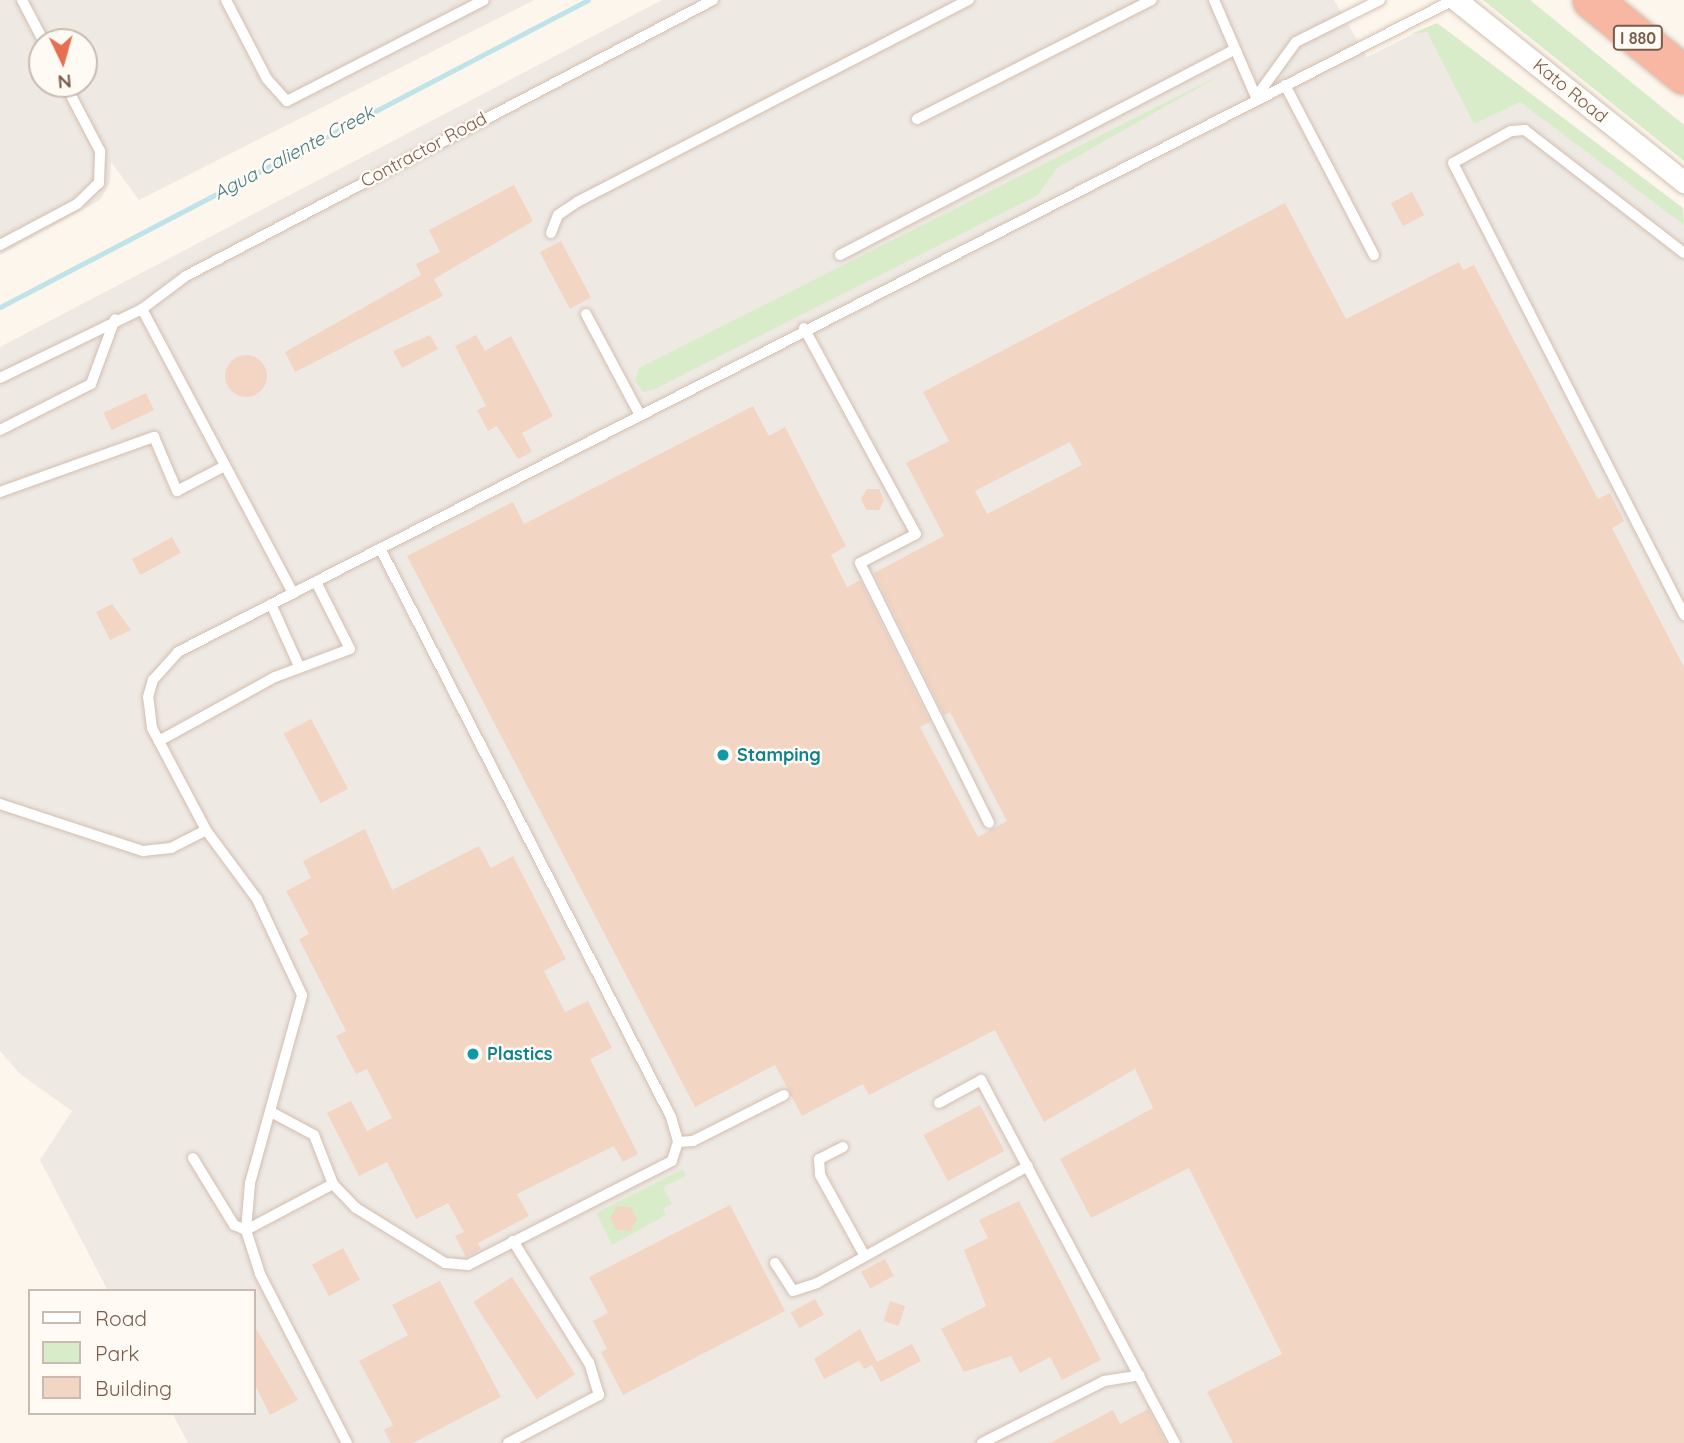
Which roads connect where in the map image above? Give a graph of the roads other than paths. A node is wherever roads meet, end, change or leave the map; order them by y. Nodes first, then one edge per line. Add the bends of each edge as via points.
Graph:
1 (22, 0) edge
2 (226, 0) edge
3 (484, 0) edge
4 (713, 0) edge
5 (969, 0) edge
6 (1152, 0) edge
7 (1214, 0) edge
8 (1380, 0) edge
9 (1454, 0) edge
10 (1592, 0) edge
11 (1626, 0) edge
12 (37, 28) edge
13 (1684, 47) edge
14 (1235, 49) junction
15 (1684, 75) edge
16 (1285, 85) junction
17 (1256, 96) junction
18 (72, 98) edge
19 (917, 119) dead end
20 (1684, 182) edge
21 (551, 233) dead end
22 (0, 245) edge
23 (1684, 253) edge
24 (840, 255) dead end
25 (1374, 255) dead end
26 (142, 309) junction
27 (586, 314) dead end
28 (115, 319) junction
29 (804, 328) junction
30 (0, 378) edge
31 (640, 415) junction
32 (0, 430) edge
33 (223, 467) junction
34 (0, 492) edge
35 (381, 550) junction
36 (316, 582) junction
37 (293, 593) junction
38 (271, 604) junction
39 (1684, 615) edge
40 (299, 666) junction
41 (159, 741) junction
42 (0, 804) edge
43 (989, 823) dead end
44 (206, 830) junction
45 (784, 1095) dead end
46 (939, 1103) dead end
47 (271, 1112) junction
48 (678, 1142) junction
49 (843, 1147) dead end
50 (193, 1158) dead end
51 (1028, 1166) junction
52 (333, 1184) junction
53 (246, 1230) junction
54 (513, 1241) junction
55 (863, 1253) junction
56 (775, 1263) dead end
57 (1140, 1374) junction
58 (347, 1443) edge
59 (508, 1443) edge
60 (982, 1443) edge
61 (1175, 1443) edge

1 - 12 lane
2 - 3 lane via 267,79 287,101
4 - 26 lane, Contractor Road via 186,276
5 - 21 lane via 577,202 558,215
6 - 19 lane
7 - 14 lane
8 - 17 lane via 1296,42
9 - 16 lane
9 - 20 street, Kato Road
10 - 15 highway, I 880
11 - 13 highway, I 880
14 - 17 lane
14 - 24 lane
16 - 17 lane
16 - 25 lane
17 - 29 lane
18 - 22 lane via 102,156 100,183 77,204
23 - 39 lane via 1525,130 1511,131 1452,163
26 - 28 lane, Contractor Road
26 - 33 lane
27 - 31 lane
28 - 30 lane, Contractor Road
28 - 32 lane via 91,384
29 - 31 lane
29 - 43 lane via 916,534 860,563
31 - 35 lane
33 - 34 lane via 177,491 154,437
33 - 37 lane
35 - 36 lane
35 - 48 lane via 671,1117
36 - 37 lane
36 - 40 lane via 350,649
37 - 38 lane
38 - 40 lane
38 - 41 lane via 164,665 148,697
40 - 41 lane
41 - 44 lane
42 - 44 lane via 144,851 171,848
44 - 47 lane via 257,899 302,995
45 - 48 lane via 693,1141
46 - 51 lane via 981,1080
47 - 52 lane via 314,1135
47 - 53 lane via 247,1199
48 - 54 lane via 672,1161
49 - 55 lane via 819,1158 820,1175
50 - 53 lane via 234,1225
51 - 55 lane
51 - 57 lane
52 - 53 lane
52 - 54 lane via 355,1208 456,1267
53 - 58 lane via 260,1274
54 - 59 lane via 589,1363 599,1395
55 - 56 lane via 793,1291
57 - 60 lane via 1104,1381
57 - 61 lane

